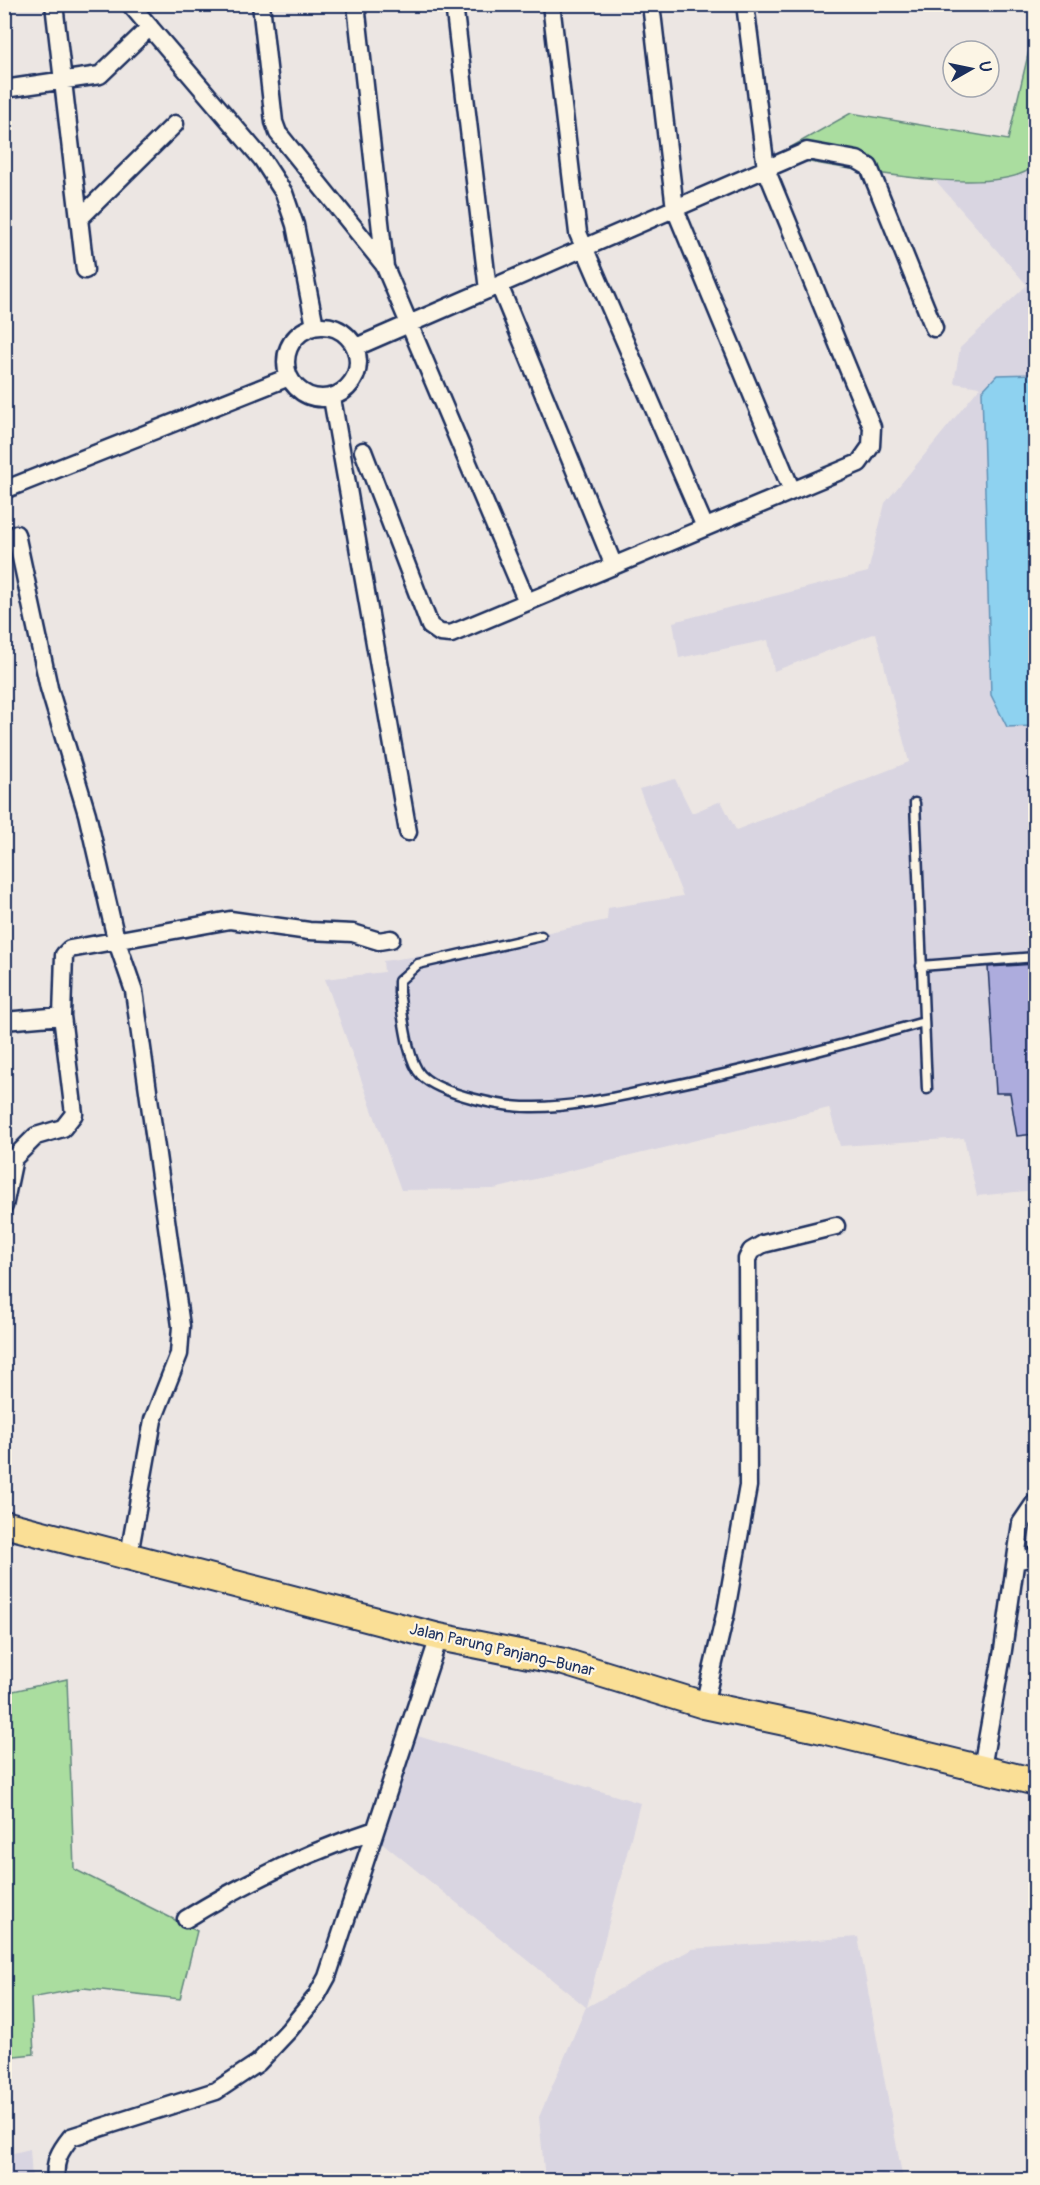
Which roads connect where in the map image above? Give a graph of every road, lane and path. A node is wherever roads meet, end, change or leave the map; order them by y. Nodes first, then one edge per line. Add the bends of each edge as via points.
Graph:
1 (54, 4) edge
2 (130, 4) edge
3 (261, 4) edge
4 (356, 4) edge
5 (454, 4) edge
6 (551, 4) edge
7 (651, 4) edge
8 (745, 4) edge
9 (150, 27) junction
10 (63, 82) junction
11 (4, 89) edge
12 (175, 124) dead end
13 (766, 169) junction
14 (675, 209) junction
15 (79, 219) junction
16 (585, 248) junction
17 (386, 267) junction
18 (85, 270) dead end
19 (493, 288) junction
20 (410, 324) junction
21 (315, 326) junction
22 (934, 328) dead end
23 (356, 347) junction
24 (289, 377) junction
25 (332, 398) junction
26 (363, 451) dead end
27 (4, 490) edge
28 (792, 491) junction
29 (705, 527) junction
30 (16, 534) dead end
31 (614, 566) junction
32 (527, 602) junction
33 (915, 803) dead end
34 (408, 832) dead end
35 (541, 936) dead end
36 (116, 939) junction
37 (391, 939) dead end
38 (1035, 957) edge
39 (921, 966) junction
40 (62, 1016) junction
41 (4, 1021) edge
42 (924, 1022) junction
43 (927, 1089) dead end
44 (4, 1206) edge
45 (836, 1226) dead end
46 (1035, 1501) edge
47 (4, 1524) edge
48 (129, 1555) junction
49 (1035, 1556) edge
50 (1016, 1562) junction
51 (439, 1637) junction
52 (704, 1705) junction
53 (982, 1768) junction
54 (1035, 1782) edge
55 (375, 1830) junction
56 (186, 1919) dead end
57 (56, 2181) edge

1 - 10 street
2 - 9 street
3 - 17 street via 278,133
4 - 17 street
5 - 19 street
6 - 16 street via 578,232
7 - 14 street
8 - 13 street
9 - 10 street via 100,75
9 - 21 street via 262,159 284,193 295,225
10 - 11 street
10 - 15 street
12 - 15 street
13 - 14 street
13 - 22 street via 807,151 857,160 868,168
13 - 28 street via 872,427 871,446 859,463
14 - 16 street
14 - 28 street
15 - 18 street
16 - 19 street
16 - 29 street
17 - 20 street
19 - 20 street
19 - 31 street
20 - 23 street
20 - 32 street
21 - 23 street via 339,329
21 - 24 street via 303,331 287,351
23 - 25 street via 358,372 348,388
24 - 25 street via 307,395
24 - 27 street
25 - 34 street
26 - 32 street via 430,626 451,634
28 - 29 street
29 - 31 street
30 - 36 street via 49,688 87,814
31 - 32 street
33 - 39 lane
35 - 42 lane via 418,964 399,981 413,1063 421,1076 442,1087 493,1102 532,1108 591,1102 740,1072
36 - 37 street via 230,920 353,933 379,941
36 - 40 street via 66,952
36 - 48 street via 134,991 181,1326 179,1354 153,1419
38 - 39 lane
39 - 42 lane
40 - 41 street
40 - 44 street via 74,1114 63,1128 36,1136 14,1158
42 - 43 lane
45 - 52 street via 763,1244 751,1251 747,1259 748,1485 726,1611
46 - 50 street via 1022,1523
47 - 48 main road, Jalan Parung Panjang–Bunar
48 - 51 main road, Jalan Parung Panjang–Bunar
49 - 50 street
50 - 53 street
51 - 52 main road, Jalan Parung Panjang–Bunar via 564,1662
51 - 55 street
52 - 53 main road, Jalan Parung Panjang–Bunar
53 - 54 main road, Jalan Parung Panjang–Bunar
55 - 56 street via 323,1846 243,1884
55 - 57 street via 327,1977 289,2030 258,2063 216,2091 71,2137 58,2154

